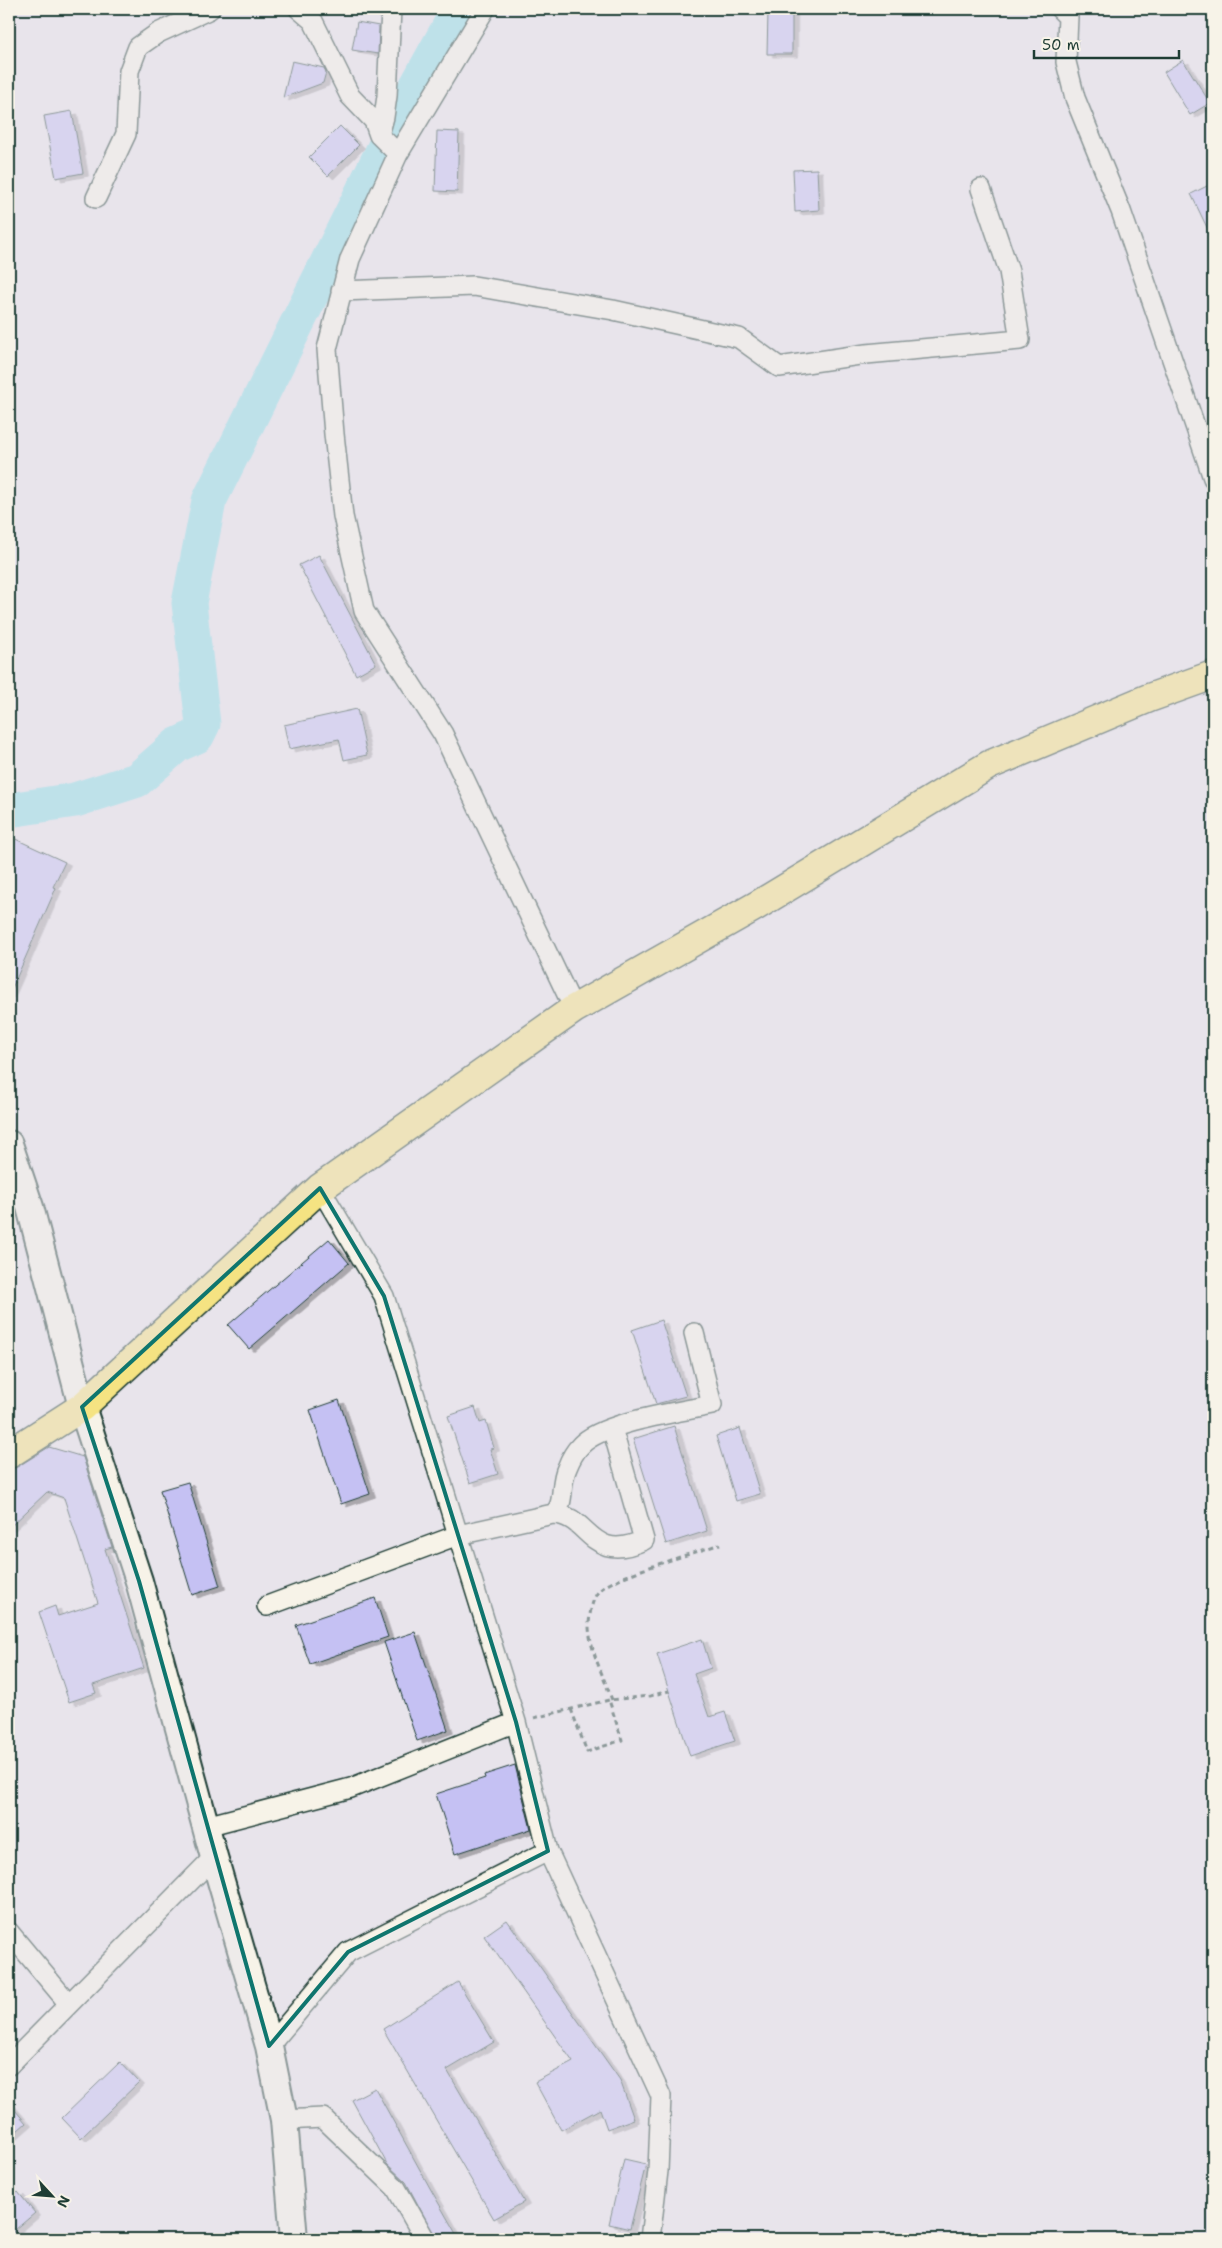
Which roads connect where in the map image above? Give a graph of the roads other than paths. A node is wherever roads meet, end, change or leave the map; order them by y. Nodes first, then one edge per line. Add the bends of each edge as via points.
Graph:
1 (210, 9) edge
2 (299, 9) edge
3 (391, 9) edge
4 (485, 9) edge
5 (1060, 9) edge
6 (390, 145) junction
7 (981, 189) dead end
8 (96, 198) dead end
9 (341, 291) junction
10 (1213, 478) edge
11 (1213, 675) edge
12 (574, 1009) junction
13 (9, 1144) edge
14 (320, 1188) junction
15 (694, 1333) dead end
16 (82, 1407) junction
17 (612, 1428) junction
18 (9, 1454) edge
19 (553, 1514) junction
20 (458, 1535) junction
21 (267, 1606) dead end
22 (516, 1722) junction
23 (206, 1826) junction
24 (548, 1851) junction
25 (214, 1857) junction
26 (9, 1932) edge
27 (69, 2004) junction
28 (269, 2046) junction
29 (9, 2065) edge
30 (284, 2120) junction
31 (294, 2239) edge
32 (425, 2239) edge
33 (650, 2239) edge

1 - 8 street via 158,32 138,47 129,71 126,134
2 - 6 street via 314,21 350,96 374,121
3 - 6 street via 384,117
4 - 6 street
5 - 10 street via 1068,17 1066,62 1076,98 1121,211
6 - 9 street
7 - 9 street via 1009,271 1020,340 866,354 779,367 739,338 613,310 474,286
9 - 12 street via 327,349 343,516 364,611 443,734
11 - 12 main road via 1149,698 989,765 756,906
12 - 14 main road
13 - 16 street via 30,1206
14 - 16 main road
14 - 20 street via 384,1296
15 - 17 street via 712,1405
16 - 18 main road
16 - 23 street via 139,1580
17 - 19 street via 605,1428 581,1444 564,1474 560,1488 562,1501
17 - 19 street via 644,1540 614,1548 586,1533 568,1518
19 - 20 street
20 - 21 street
20 - 22 street
22 - 23 street via 352,1788
22 - 24 street
23 - 25 street
24 - 28 street via 348,1952
24 - 33 street via 661,2096 658,2171
25 - 27 street
25 - 28 street
26 - 27 street
27 - 29 street
28 - 30 street
30 - 31 street
30 - 32 street via 324,2118 396,2188

